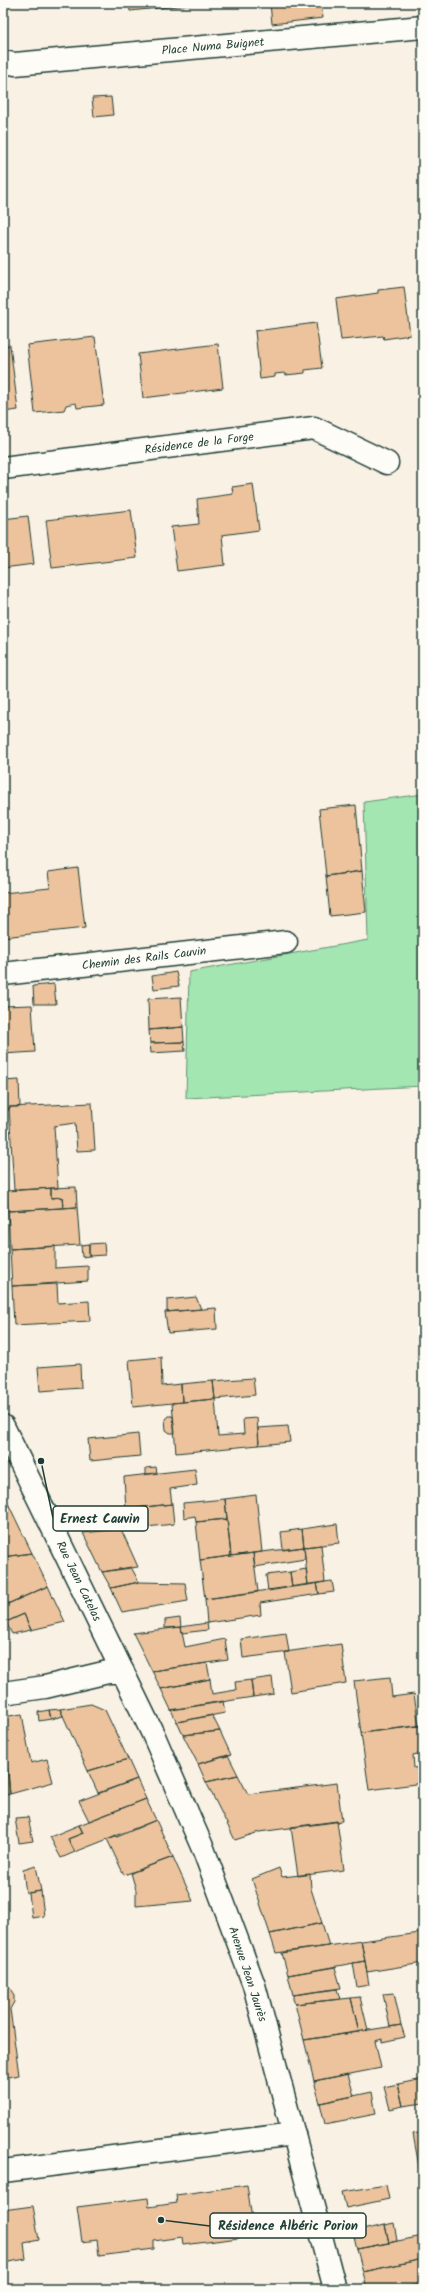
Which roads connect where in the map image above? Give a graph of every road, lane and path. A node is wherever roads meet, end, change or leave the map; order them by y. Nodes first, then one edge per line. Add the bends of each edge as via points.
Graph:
1 (423, 27) edge
2 (3, 62) edge
3 (387, 463) dead end
4 (3, 468) edge
5 (286, 942) dead end
6 (3, 974) edge
7 (3, 1426) edge
8 (123, 1672) junction
9 (3, 1693) edge
10 (294, 2134) junction
11 (3, 2171) edge
12 (335, 2289) edge

1 - 2 street, Place Numa Buignet via 15,64
3 - 4 street, Résidence de la Forge via 314,428
5 - 6 street, Chemin des Rails Cauvin
7 - 8 street, Rue Jean Catelas
8 - 9 street via 108,1672 45,1687
8 - 10 street, Avenue Jean Jaurès via 204,1851 254,1985
10 - 11 street
10 - 12 street, Avenue Jean Jaurès

